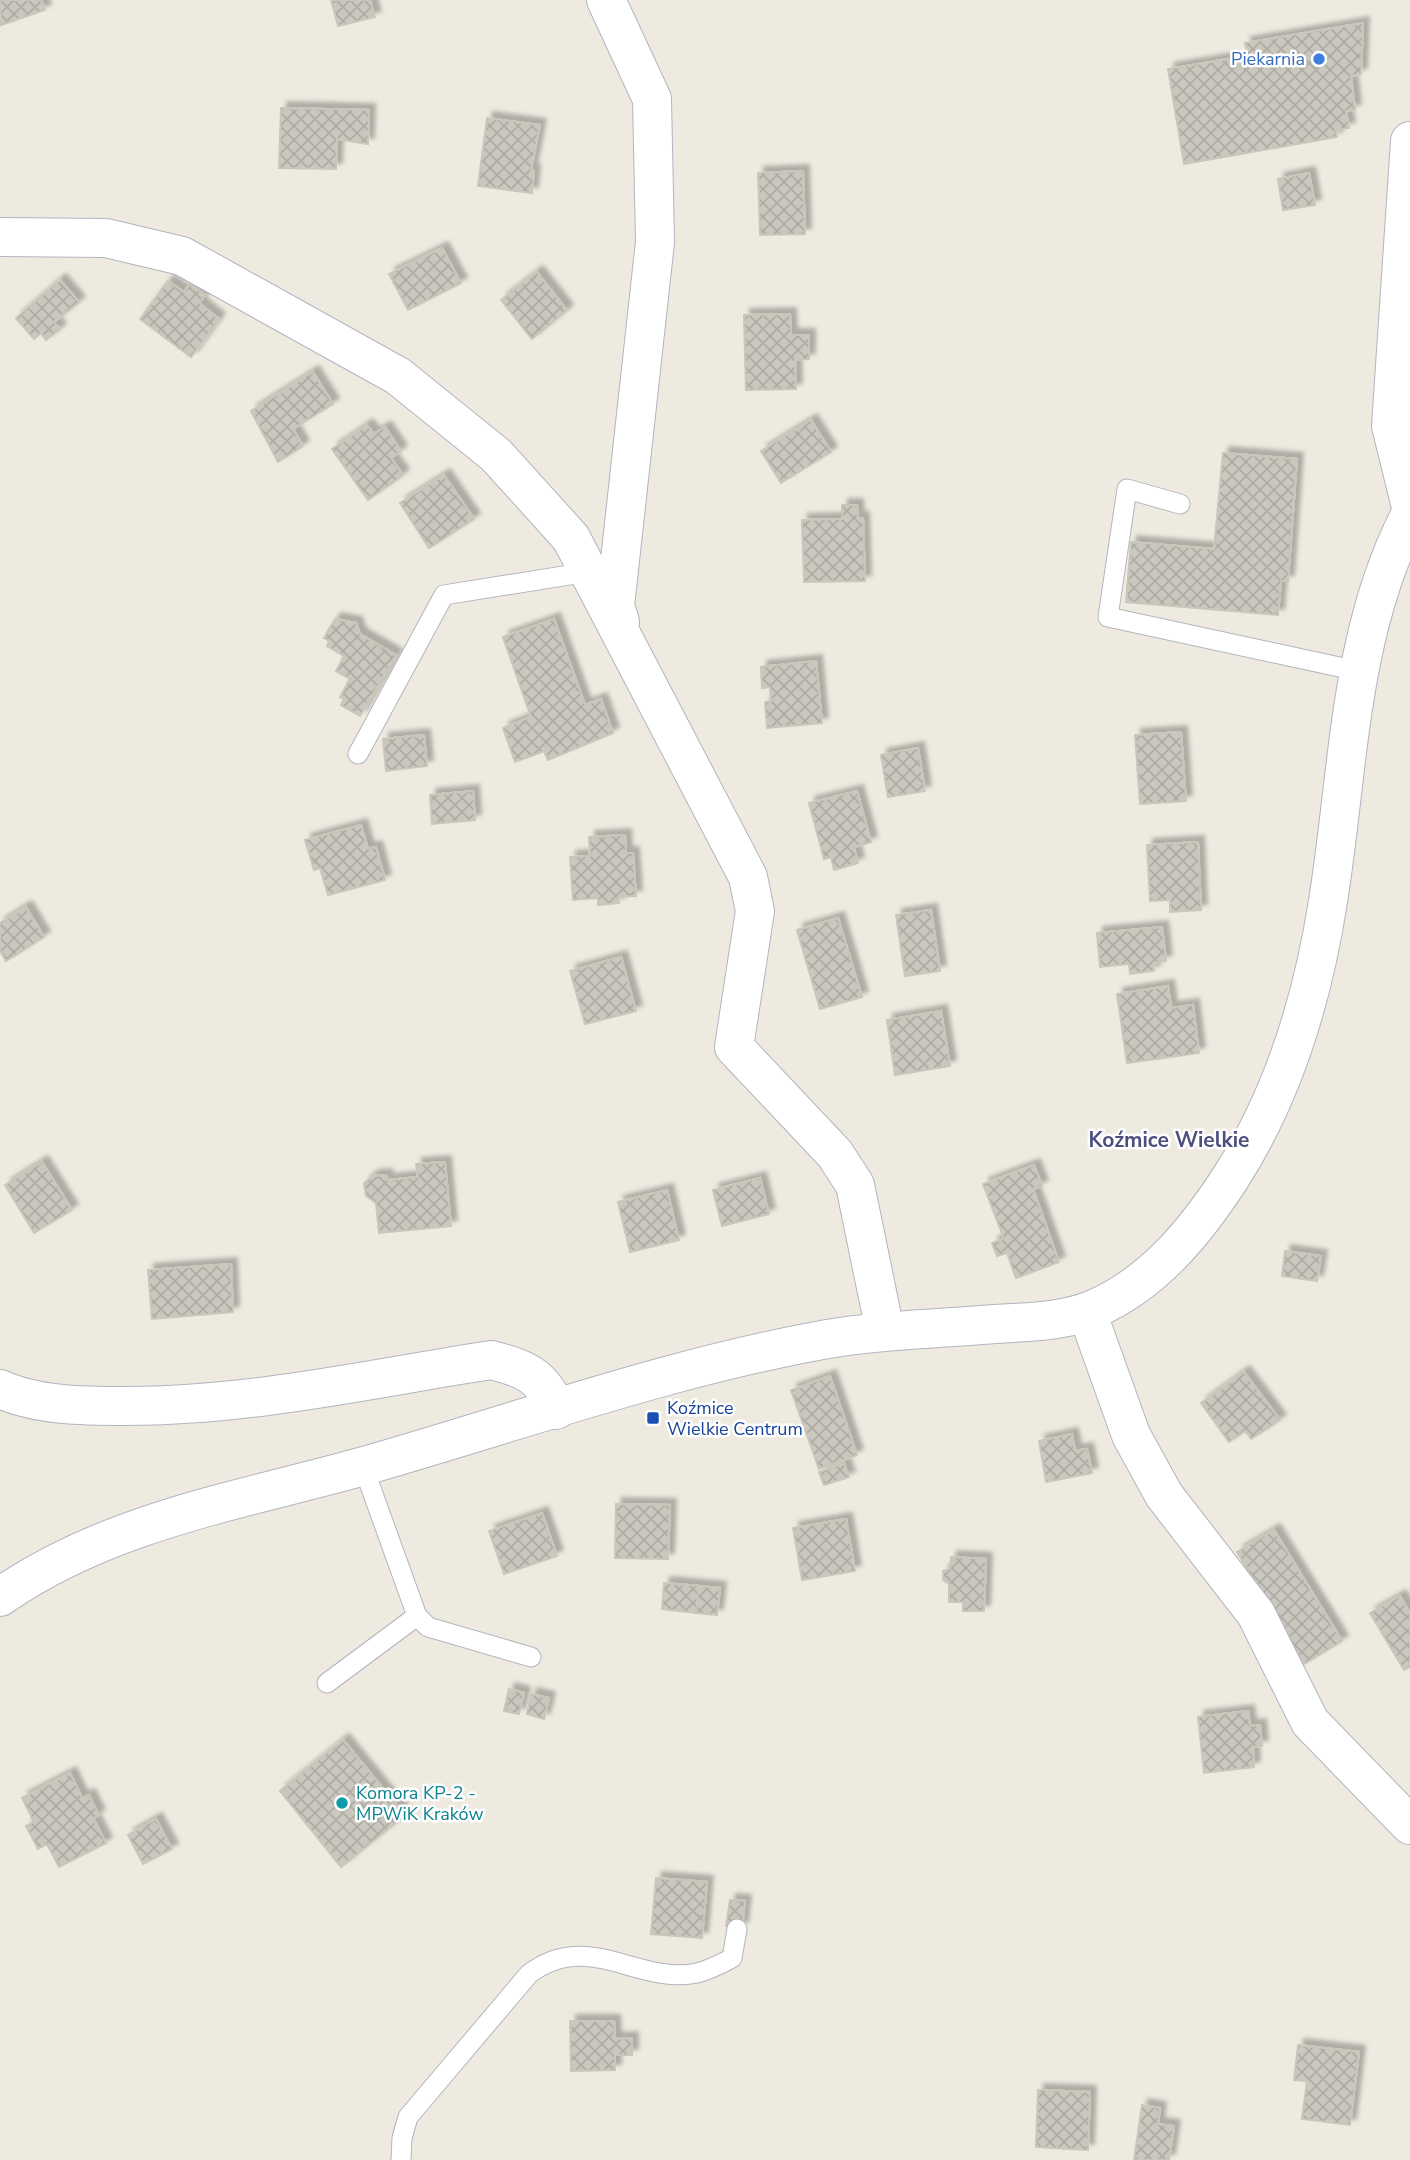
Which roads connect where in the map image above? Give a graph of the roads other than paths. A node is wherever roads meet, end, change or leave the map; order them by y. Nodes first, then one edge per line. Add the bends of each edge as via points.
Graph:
1 (606, 0) edge
2 (1410, 141) edge
3 (0, 237) edge
4 (1410, 503) edge
5 (1180, 504) dead end
6 (1410, 515) edge
7 (588, 572) junction
8 (627, 648) junction
9 (1359, 671) junction
10 (358, 754) dead end
11 (1087, 1312) junction
12 (885, 1331) junction
13 (0, 1389) edge
14 (556, 1410) junction
15 (363, 1466) junction
16 (0, 1597) edge
17 (416, 1616) junction
18 (531, 1657) dead end
19 (327, 1683) dead end
20 (1410, 1825) edge
21 (737, 1929) dead end
22 (401, 2160) edge

1 - 8 street via 652,99 655,242 615,606
2 - 4 street via 1391,426
3 - 7 street via 106,237 182,256 262,297 398,376 496,455 571,538
5 - 9 lane via 1127,489 1108,617
6 - 9 street via 1387,564
7 - 8 street
7 - 10 lane via 444,595
8 - 12 street via 748,877 754,911 734,1047 835,1154 855,1185
9 - 11 street via 1328,903 1295,1040 1268,1110 1204,1217 1170,1255 1137,1286
11 - 12 street via 1044,1321
11 - 20 street via 1131,1435 1164,1495 1256,1614 1310,1722
12 - 14 street via 751,1354
13 - 14 street via 88,1406 191,1406 296,1394 491,1360 519,1366 538,1377
14 - 15 street
15 - 16 street via 152,1522 72,1554
15 - 17 lane
17 - 18 lane via 428,1628
17 - 19 lane
21 - 22 lane via 732,1958 694,1973 647,1970 601,1958 564,1956 546,1961 528,1974 408,2117

